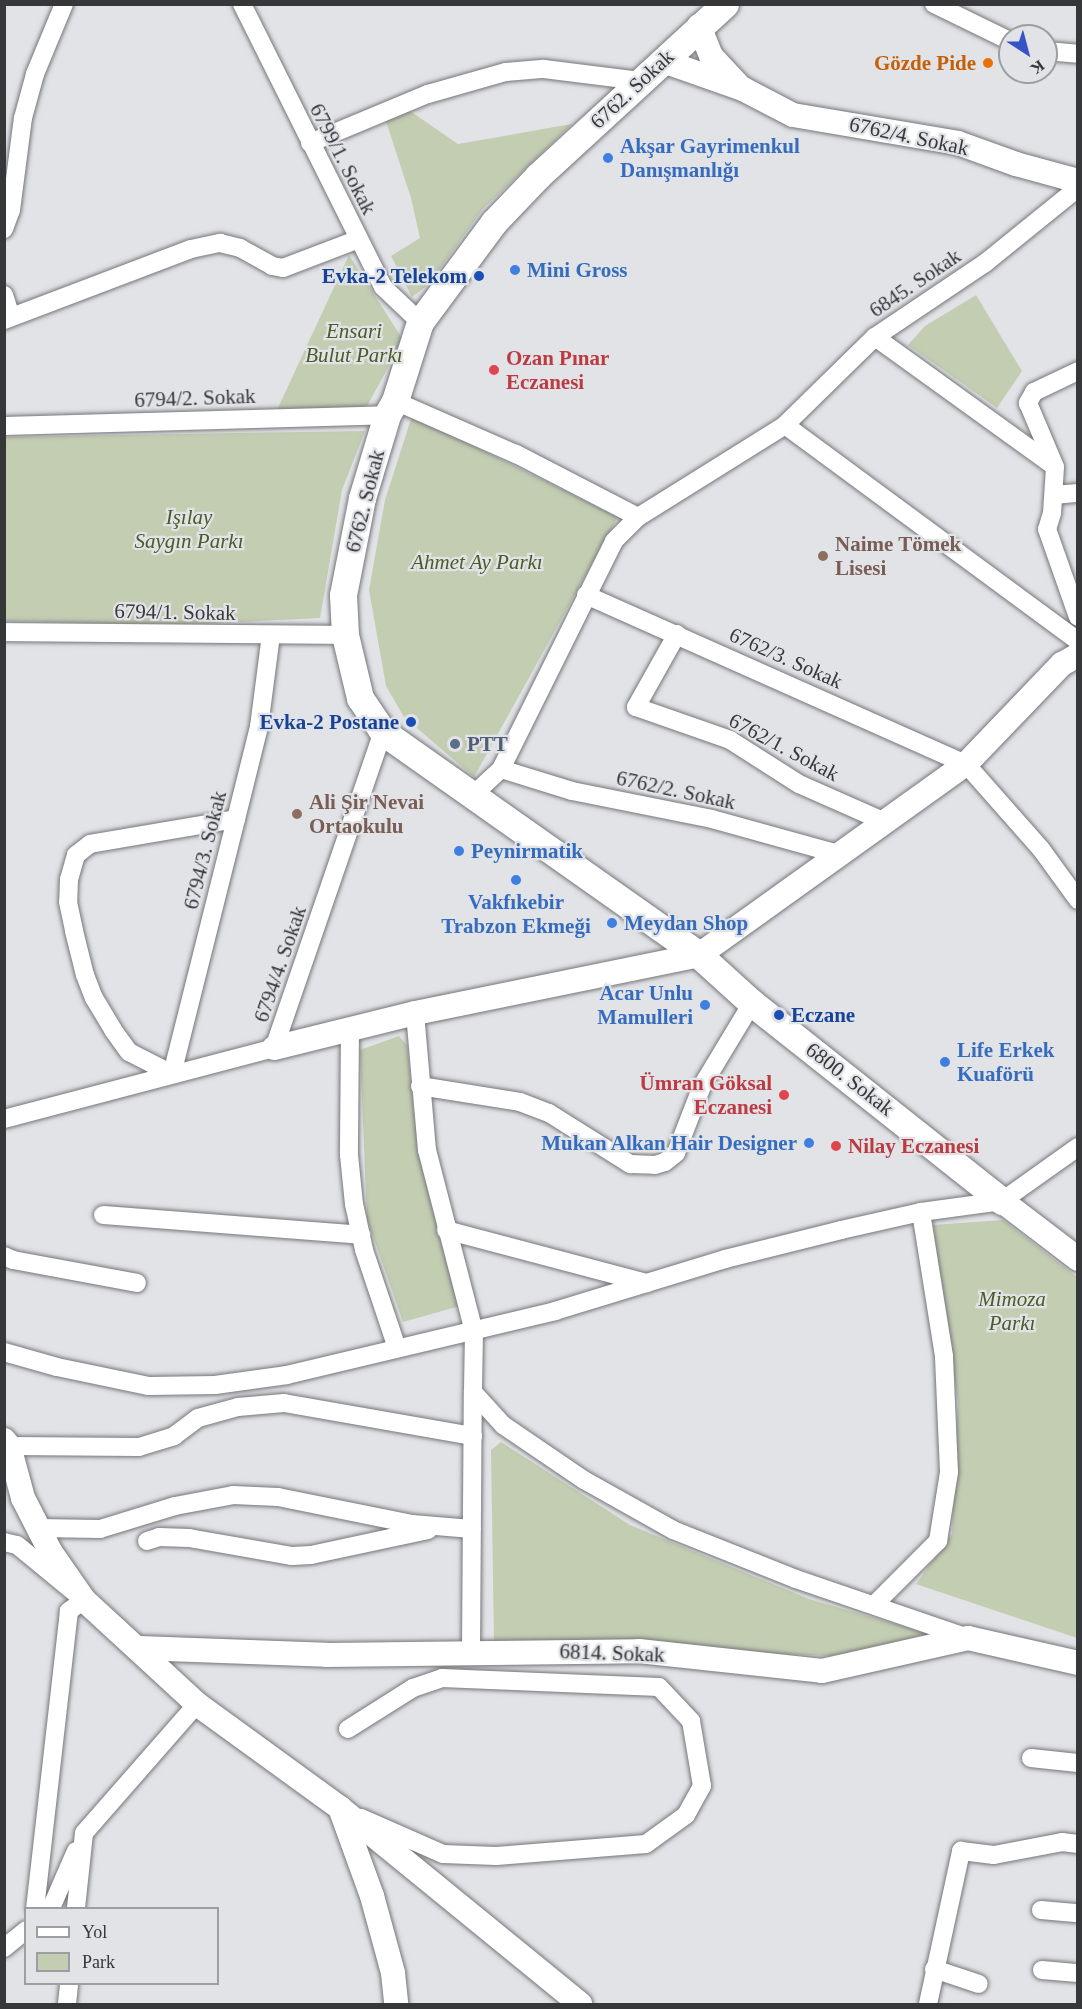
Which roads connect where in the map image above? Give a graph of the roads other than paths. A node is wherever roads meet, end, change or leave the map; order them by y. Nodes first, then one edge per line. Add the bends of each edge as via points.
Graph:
1 (64, 4) edge
2 (242, 4) edge
3 (725, 4) edge
4 (934, 4) edge
5 (699, 26) junction
6 (998, 35) edge
7 (1058, 52) edge
8 (1077, 54) edge
9 (663, 61) junction
10 (640, 81) junction
11 (743, 89) junction
12 (310, 143) junction
13 (1077, 181) edge
14 (1077, 188) edge
15 (4, 229) edge
16 (358, 239) junction
17 (4, 295) edge
18 (8, 318) edge
19 (420, 322) junction
20 (875, 338) junction
21 (1077, 370) edge
22 (391, 408) junction
23 (785, 425) junction
24 (4, 426) edge
25 (1055, 467) junction
26 (1077, 493) edge
27 (1054, 495) junction
28 (638, 518) junction
29 (586, 595) junction
30 (1077, 617) edge
31 (4, 632) edge
32 (677, 634) junction
33 (271, 635) junction
34 (345, 635) junction
35 (1077, 641) edge
36 (1077, 655) edge
37 (383, 732) junction
38 (966, 764) junction
39 (501, 769) junction
40 (472, 796) junction
41 (236, 819) junction
42 (885, 822) junction
43 (842, 855) junction
44 (1077, 900) edge
45 (699, 955) junction
46 (752, 1003) junction
47 (415, 1013) junction
48 (350, 1029) junction
49 (274, 1048) junction
50 (171, 1074) junction
51 (420, 1086) junction
52 (4, 1119) edge
53 (1077, 1147) edge
54 (1002, 1201) junction
55 (921, 1212) junction
56 (103, 1215) dead end
57 (446, 1230) junction
58 (360, 1235) junction
59 (4, 1256) edge
60 (1077, 1259) edge
61 (647, 1282) junction
62 (137, 1283) dead end
63 (474, 1332) junction
64 (397, 1348) junction
65 (4, 1352) edge
66 (473, 1392) junction
67 (473, 1436) junction
68 (7, 1443) edge
69 (444, 1526) junction
70 (38, 1528) junction
71 (472, 1529) junction
72 (147, 1540) dead end
73 (4, 1542) edge
74 (84, 1600) junction
75 (874, 1605) junction
76 (969, 1638) junction
77 (139, 1648) junction
78 (471, 1651) junction
79 (1077, 1663) edge
80 (197, 1704) junction
81 (348, 1729) dead end
82 (1031, 1758) dead end
83 (1077, 1763) edge
84 (340, 1808) junction
85 (84, 1833) junction
86 (1077, 1844) edge
87 (35, 1907) edge
88 (52, 1907) edge
89 (76, 1907) edge
90 (1041, 1910) dead end
91 (1077, 1913) edge
92 (24, 1932) edge
93 (4, 1948) edge
94 (934, 1969) junction
95 (1042, 1970) dead end
96 (1077, 1972) edge
97 (980, 1984) dead end
98 (69, 1985) edge
99 (67, 2004) edge
100 (396, 2004) edge
101 (580, 2004) edge
102 (928, 2004) edge

1 - 15 street via 35,74 23,118 11,210
2 - 12 street, 6799/1. Sokak
3 - 5 main road, 6762. Sokak
4 - 6 street
5 - 9 main road, 6762. Sokak
5 - 11 street, 6762/4. Sokak via 711,56
7 - 8 street
9 - 10 main road, 6762. Sokak
9 - 11 street, 6762/4. Sokak
10 - 12 street via 544,69 506,72 428,94
10 - 19 main road, 6762. Sokak via 494,222
11 - 13 street, 6762/4. Sokak via 793,115 958,144
12 - 16 street, 6799/1. Sokak
14 - 20 street, 6845. Sokak via 985,263
16 - 18 street via 283,268 220,243 191,249
16 - 19 street, 6799/1. Sokak via 383,287
17 - 18 street
19 - 22 main road, 6762. Sokak
20 - 23 street, 6845. Sokak
20 - 25 street
21 - 25 street via 1034,392 1028,403
22 - 24 street, 6794/2. Sokak
22 - 28 street via 516,454
22 - 34 main road, 6762. Sokak via 362,498 343,595
23 - 28 street, 6845. Sokak
23 - 35 street
25 - 27 street
26 - 27 street
27 - 30 street via 1047,530
28 - 29 street, 6845. Sokak via 614,541
29 - 32 street, 6762/3. Sokak
29 - 39 street, 6845. Sokak
31 - 33 street, 6794/1. Sokak
32 - 38 street, 6762/3. Sokak
32 - 42 street, 6762/1. Sokak via 636,706 730,740 799,784
33 - 34 street, 6794/1. Sokak
33 - 41 street, 6794/3. Sokak via 259,727
34 - 37 main road, 6762. Sokak via 360,698
36 - 38 street via 1062,664
37 - 40 main road, 6762. Sokak
37 - 49 street, 6794/4. Sokak
38 - 42 street
38 - 44 street via 1041,849
39 - 40 street
39 - 43 street, 6762/2. Sokak via 572,791 712,819
40 - 45 main road, 6762. Sokak
41 - 50 street, 6794/3. Sokak
41 - 50 street via 90,844 76,855 69,879 68,902 94,998 129,1052
42 - 43 street
43 - 45 street
45 - 46 main road, 6800. Sokak
45 - 47 street
46 - 51 street via 702,1086 676,1153 655,1165 630,1164 573,1126 519,1102
46 - 54 main road, 6800. Sokak
47 - 48 street
47 - 51 street
48 - 49 street
48 - 58 street via 349,1155
49 - 50 street, 6794/4. Sokak
50 - 52 street, 6794/4. Sokak
51 - 57 street via 427,1150
53 - 54 street
54 - 55 street
54 - 60 street
55 - 61 street via 736,1256
55 - 75 street via 944,1356 949,1472 938,1541
56 - 58 street
57 - 61 street
57 - 63 street
58 - 64 street
59 - 62 street
61 - 63 street
63 - 64 street
63 - 66 street
64 - 65 street via 287,1376 171,1386 149,1386 69,1370
66 - 67 street
66 - 75 street via 503,1425 584,1480 673,1530
67 - 68 street via 284,1403 238,1407 198,1418 174,1436 139,1447
67 - 71 street
68 - 70 street via 23,1498
69 - 70 street via 412,1524 278,1497 233,1496 175,1506 100,1529
69 - 71 street
69 - 72 street via 292,1556 189,1538
70 - 74 street
71 - 78 street
73 - 74 street via 17,1545
74 - 77 street
74 - 87 street via 69,1611
75 - 76 street
76 - 78 street, 6814. Sokak via 822,1671 639,1651
76 - 79 street, 6814. Sokak
77 - 78 street, 6814. Sokak via 326,1655
77 - 80 street
80 - 84 street
80 - 85 street
81 - 84 street via 413,1688 442,1678 659,1687 691,1721 702,1786 686,1815 646,1844 496,1856 442,1854
82 - 83 street
84 - 100 street via 372,1896 393,1973
84 - 101 street
85 - 88 street
85 - 89 street
86 - 94 street via 1062,1842 994,1855 962,1851
90 - 91 street
92 - 93 street
94 - 97 street
94 - 102 street
95 - 96 street
98 - 99 street

